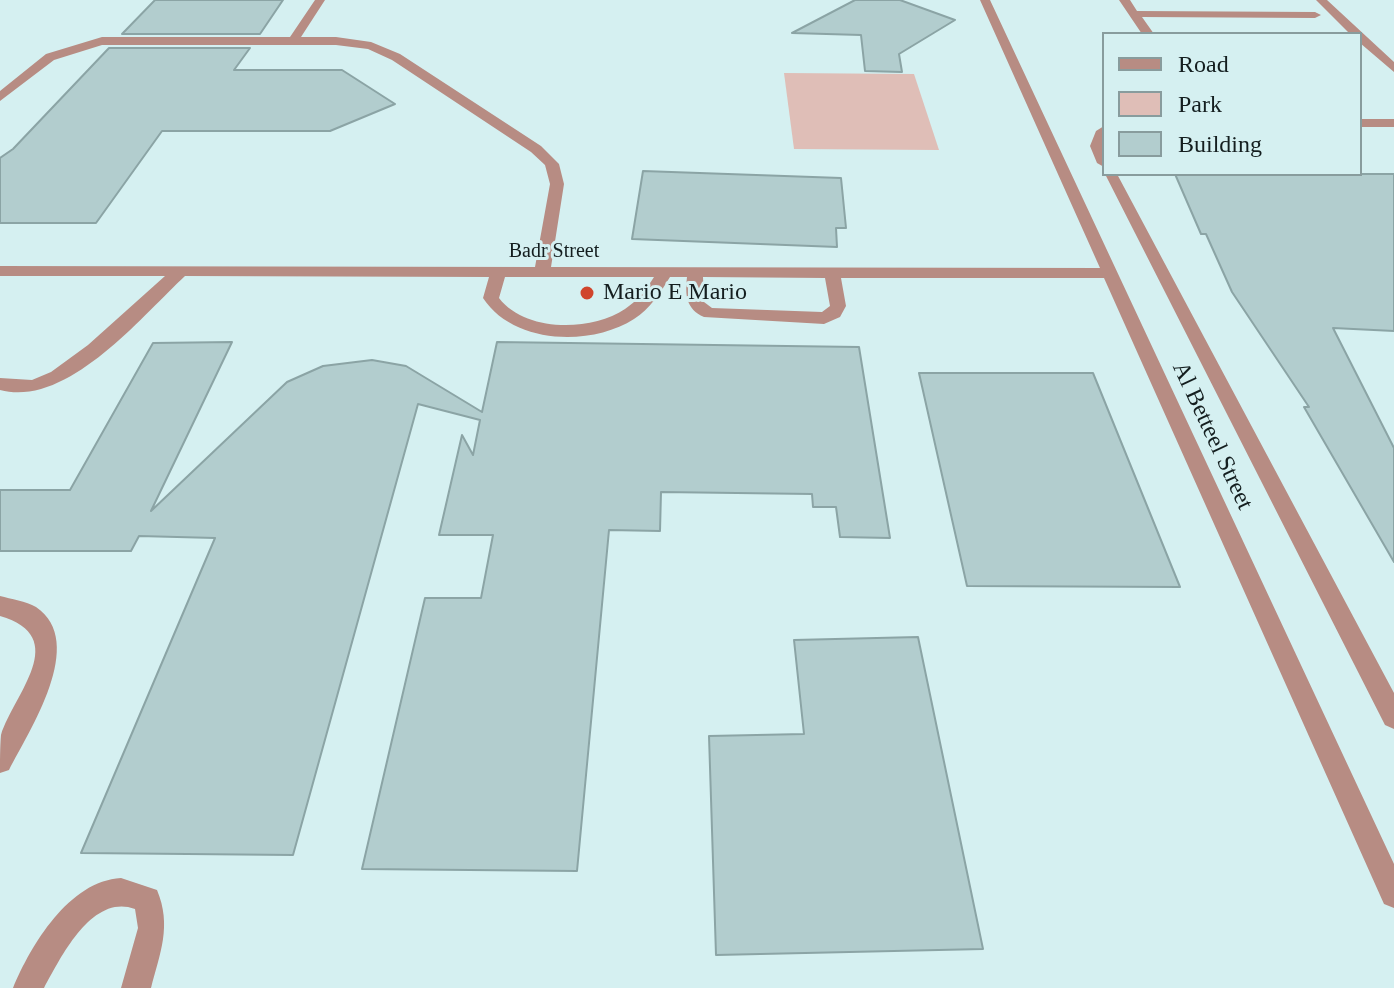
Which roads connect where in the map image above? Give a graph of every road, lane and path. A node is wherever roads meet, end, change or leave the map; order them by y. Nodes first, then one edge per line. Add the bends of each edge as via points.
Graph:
1 (320, 0) edge
2 (985, 0) edge
3 (1124, 0) edge
4 (1321, 0) edge
5 (1134, 14) junction
6 (1315, 15) dead end
7 (1147, 32) edge
8 (1355, 32) edge
9 (1362, 39) edge
10 (294, 40) junction
11 (1394, 68) edge
12 (0, 97) edge
13 (1362, 123) edge
14 (1394, 123) edge
15 (1102, 132) edge
16 (1102, 159) edge
17 (1111, 176) edge
18 (0, 271) edge
19 (181, 271) junction
20 (499, 271) junction
21 (542, 272) junction
22 (665, 272) junction
23 (696, 272) junction
24 (832, 272) junction
25 (1108, 273) junction
26 (0, 384) edge
27 (0, 606) edge
28 (1394, 717) edge
29 (0, 761) edge
30 (1394, 894) edge
31 (28, 988) edge
32 (136, 988) edge

1 - 10 street
2 - 25 street, Al Betteel Street
3 - 5 street
4 - 8 street
5 - 6 street
5 - 7 street
9 - 11 street
10 - 12 street via 122,40 81,45 50,57
10 - 21 street via 354,42 385,50 546,156 557,184
13 - 14 street
15 - 16 street via 1096,147
17 - 28 street
18 - 19 street, Badr Street
19 - 20 street, Badr Street
19 - 26 street via 41,385
20 - 21 street, Badr Street
20 - 22 street via 491,298 496,310 514,322 581,330 623,318 650,297
21 - 22 street, Badr Street
22 - 23 street, Badr Street
23 - 24 street, Badr Street
23 - 24 street via 698,309 824,318 838,306
24 - 25 street, Badr Street
25 - 30 street, Al Betteel Street
27 - 29 street via 20,608 37,620 47,637 47,660
31 - 32 street via 76,918 97,896 118,891 147,900 152,928

